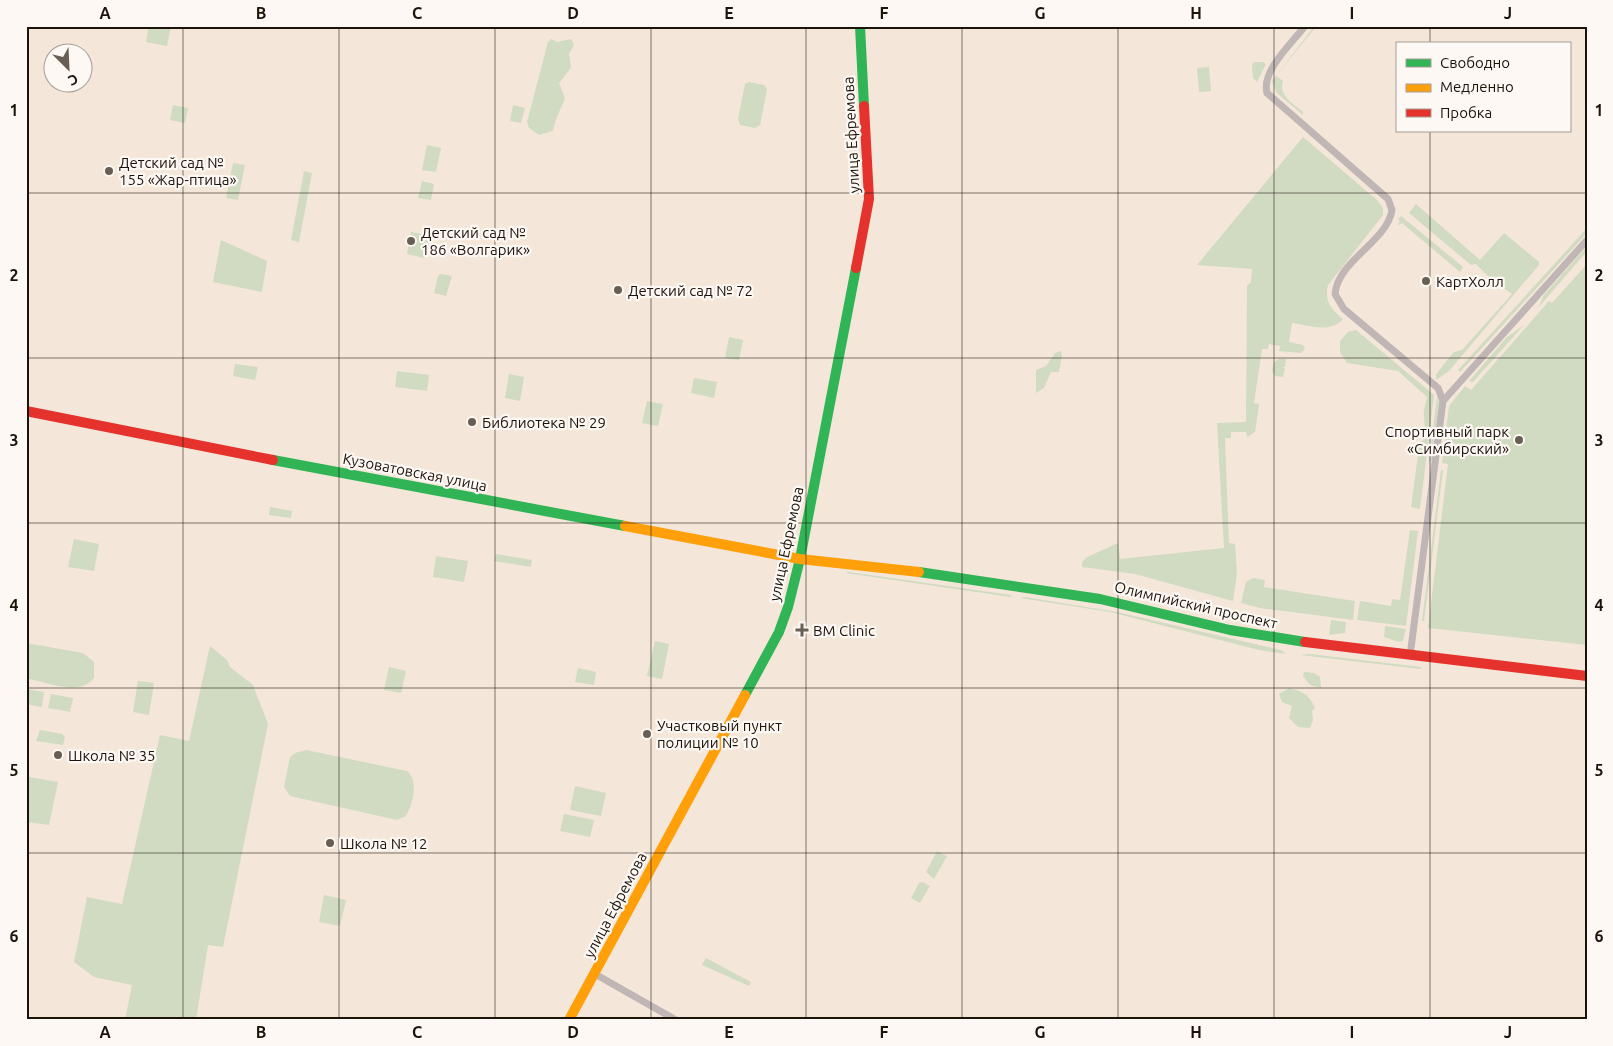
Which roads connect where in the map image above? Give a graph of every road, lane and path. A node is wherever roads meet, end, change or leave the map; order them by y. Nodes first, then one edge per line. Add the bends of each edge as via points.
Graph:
1 (860, 26) edge
2 (1305, 26) edge
3 (1587, 240) edge
4 (1443, 401) junction
5 (26, 411) edge
6 (800, 559) junction
7 (1410, 656) junction
8 (1587, 676) edge
9 (595, 974) junction
10 (570, 1020) edge
11 (676, 1020) edge

1 - 6 street, улица Ефремова via 869,199
2 - 4 street via 1268,73 1265,86 1272,99 1392,204 1388,223 1340,278 1335,294 1344,309 1438,388
3 - 4 street
4 - 7 street
5 - 6 street, Кузоватовская улица
6 - 7 street, Олимпийский проспект via 912,571 1068,594 1118,602 1258,636
6 - 9 street, улица Ефремова via 779,632
7 - 8 street, Олимпийский проспект
9 - 10 street, улица Ефремова
9 - 11 street

